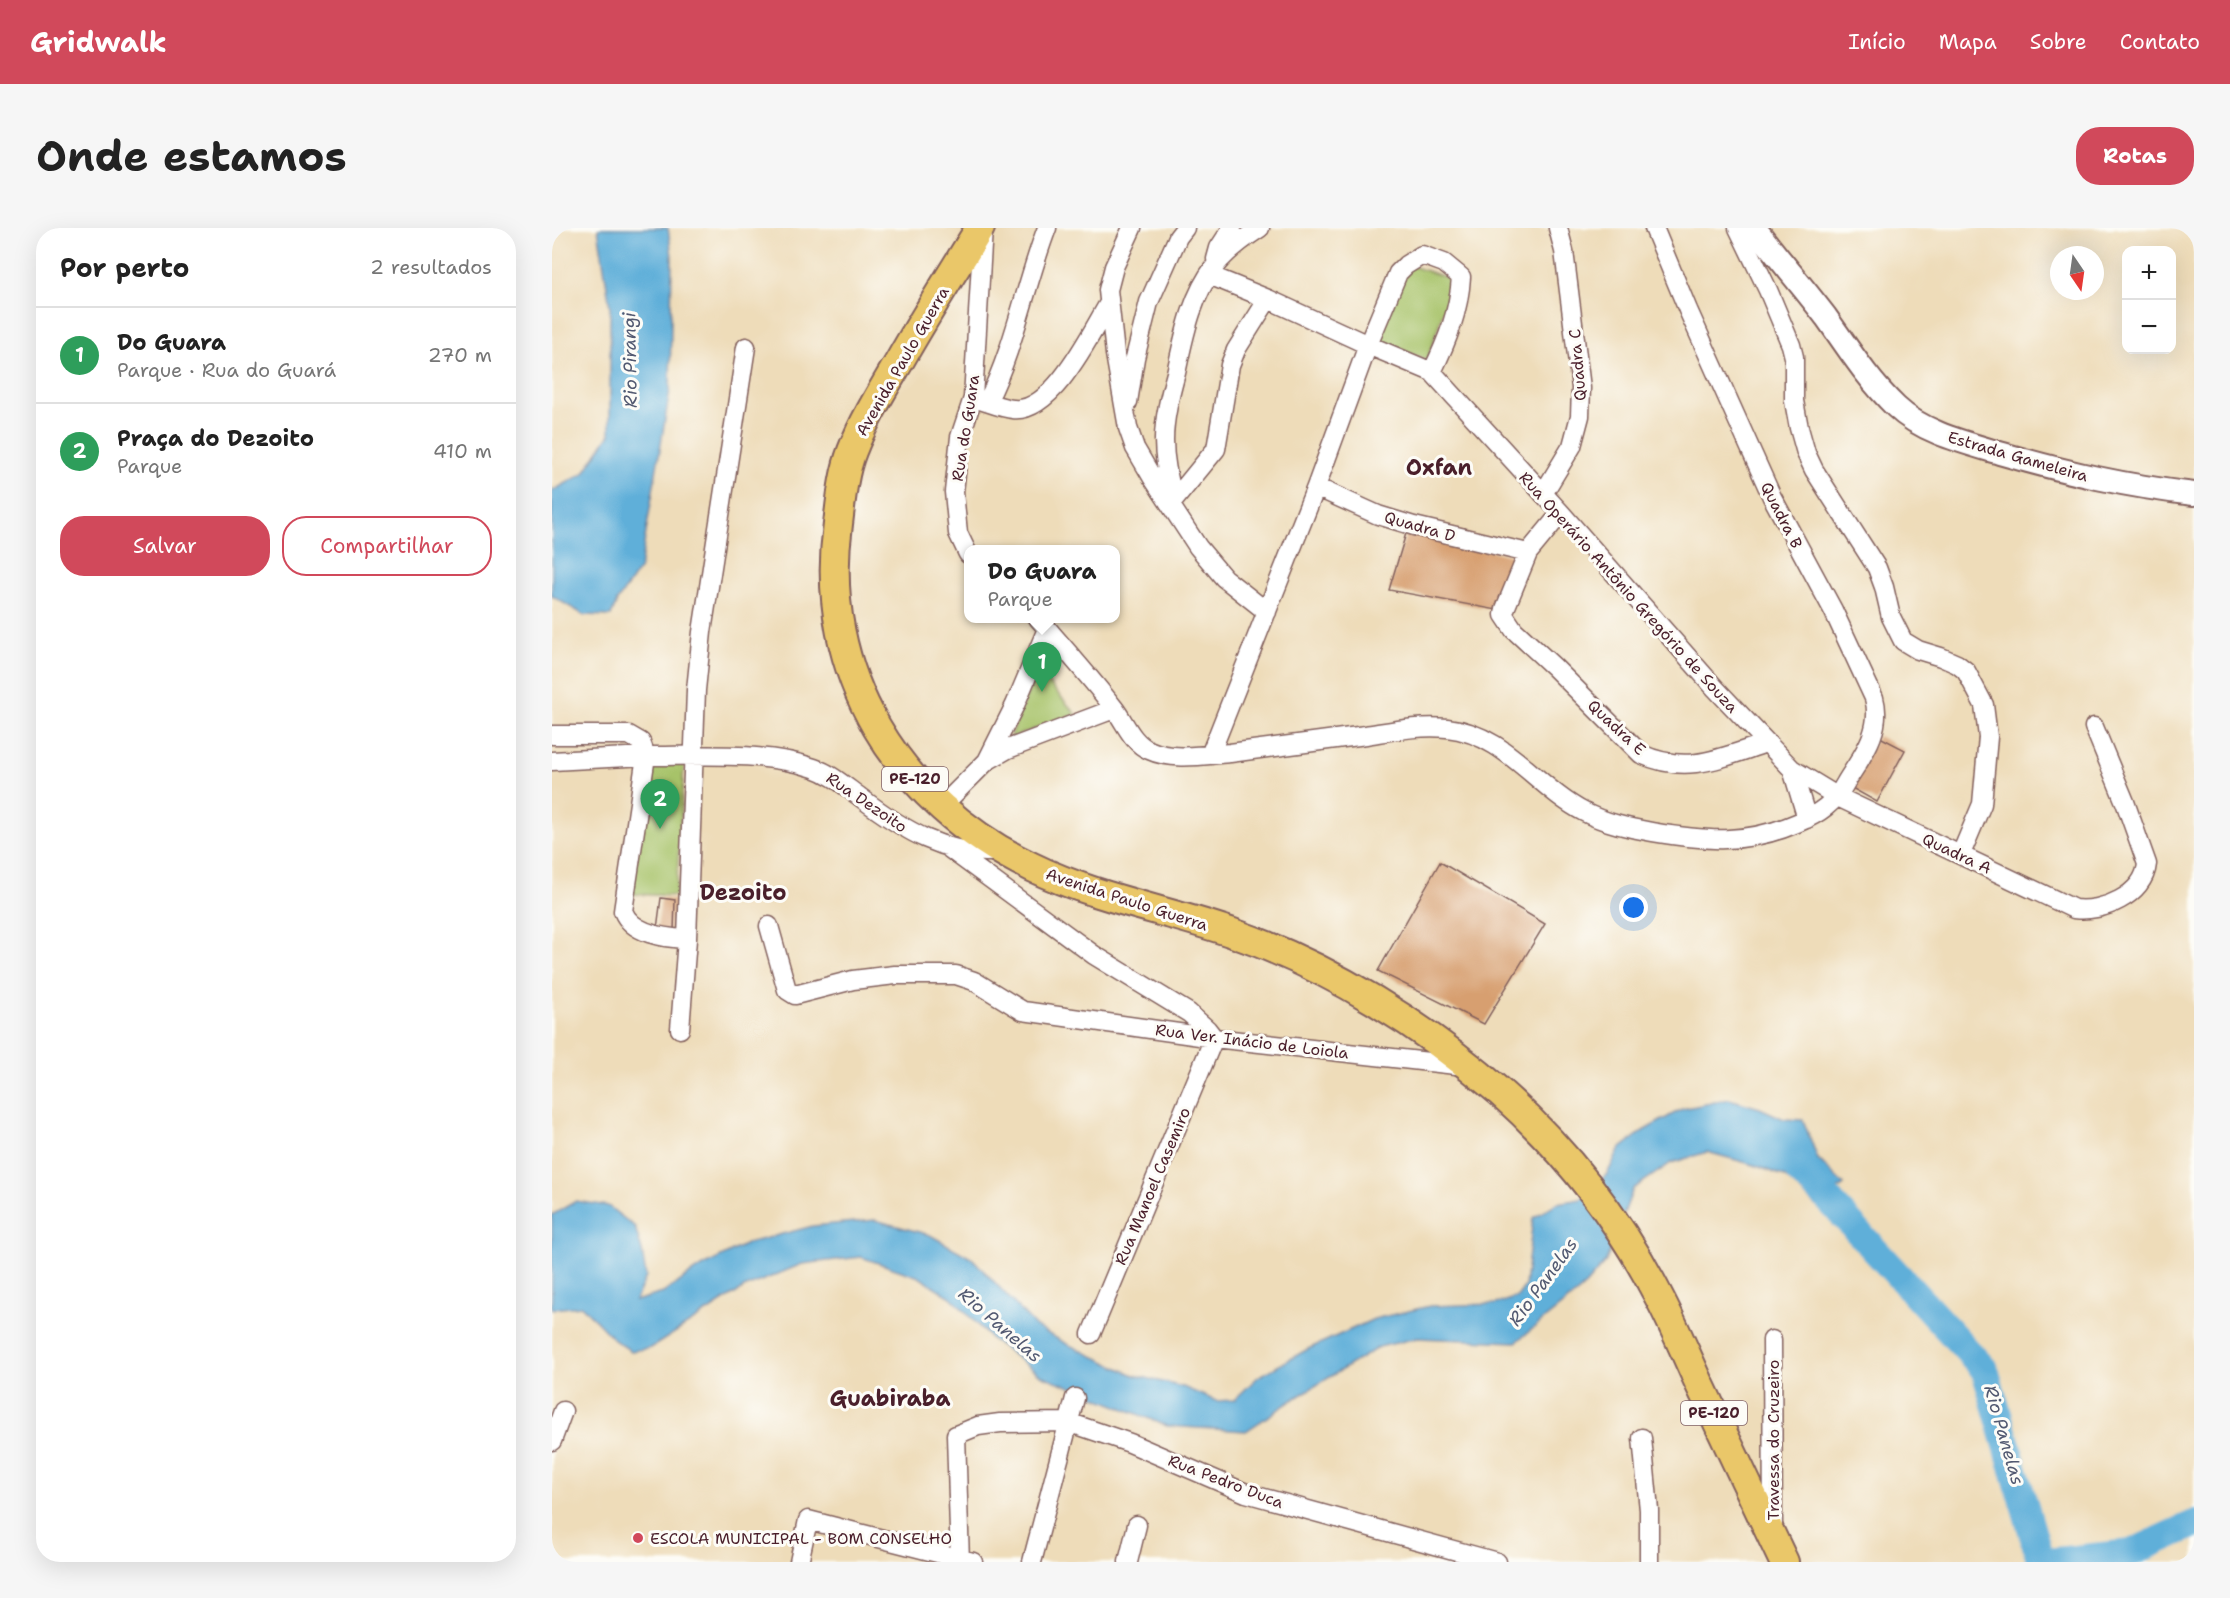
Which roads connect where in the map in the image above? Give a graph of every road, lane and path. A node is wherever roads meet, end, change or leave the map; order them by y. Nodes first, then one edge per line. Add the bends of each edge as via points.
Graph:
1 (982, 228) edge
2 (1047, 228) edge
3 (1132, 228) edge
4 (1185, 228) edge
5 (1232, 228) edge
6 (1260, 228) edge
7 (1558, 228) edge
8 (1654, 228) edge
9 (1738, 228) edge
10 (1755, 228) edge
11 (1212, 271) junction
12 (1268, 298) junction
13 (1109, 303) junction
14 (1368, 345) junction
15 (746, 347) dead end
16 (1432, 372) junction
17 (980, 400) junction
18 (1125, 416) junction
19 (1316, 487) junction
20 (1543, 494) junction
21 (2194, 494) edge
22 (1172, 501) junction
23 (1561, 513) junction
24 (964, 545) edge
25 (1528, 554) junction
26 (1267, 612) junction
27 (1042, 624) edge
28 (1114, 709) junction
29 (2094, 727) dead end
30 (552, 735) edge
31 (1766, 743) junction
32 (1210, 755) junction
33 (645, 756) junction
34 (693, 756) junction
35 (552, 761) edge
36 (987, 761) junction
37 (1792, 769) junction
38 (1838, 797) junction
39 (942, 806) junction
40 (1807, 819) junction
41 (947, 847) junction
42 (1004, 850) junction
43 (1961, 854) junction
44 (769, 926) dead end
45 (687, 939) junction
46 (680, 1029) dead end
47 (1214, 1038) junction
48 (1467, 1066) junction
49 (1091, 1334) dead end
50 (1772, 1340) dead end
51 (1075, 1398) dead end
52 (563, 1411) dead end
53 (1068, 1422) junction
54 (1642, 1438) dead end
55 (552, 1441) edge
56 (1137, 1525) dead end
57 (1779, 1551) edge
58 (964, 1561) edge
59 (799, 1562) edge
60 (1032, 1562) edge
61 (1128, 1562) edge
62 (1497, 1562) edge
63 (1649, 1562) edge

1 - 17 street, Rua do Guara
1 - 39 main road, Avenida Paulo Guerra / PE-120 via 869,411 850,455 834,549 840,635 853,682 880,735 904,769
2 - 17 street via 1000,375
3 - 13 street via 1110,279
4 - 18 street via 1149,302
5 - 11 street
6 - 11 street via 1243,239
7 - 20 street, Quadra C via 1581,388 1580,416 1572,446
8 - 38 street, Quadra B via 1772,497 1833,610 1874,698 1878,711 1872,737
9 - 43 street via 1791,345 1799,428 1814,470 1877,568 1903,641 1966,671 1984,705 1988,737 1982,804
10 - 21 street, Estrada Gameleira via 1864,372 1897,408 1918,423 1960,442 2072,474
11 - 12 street
11 - 22 street via 1188,321 1167,411 1165,459
12 - 14 street
12 - 22 street via 1230,365 1216,449
13 - 17 street via 1066,375 1042,398 1013,410
13 - 18 street
14 - 16 street
14 - 16 street via 1398,273 1422,255 1444,263 1461,277 1460,291 1453,326
14 - 19 street
15 - 34 street via 702,632
16 - 20 street, Rua Operário Antônio Gregório de Souza
17 - 24 street, Rua do Guara via 960,437 954,492 958,533
18 - 22 street via 1135,447
19 - 25 street, Quadra D via 1378,515
19 - 26 street
20 - 23 street, Rua Operário Antônio Gregório de Souza
22 - 26 street via 1198,547 1224,578
23 - 25 street
23 - 31 street, Rua Operário Antônio Gregório de Souza
25 - 31 street, Quadra E via 1505,609 1506,619 1641,754 1659,762 1694,764
26 - 32 street
27 - 28 street
27 - 36 street via 1015,705
28 - 32 street via 1137,743 1148,750 1160,754
28 - 36 street via 1026,740
29 - 43 street, Quadra A via 2147,864 2146,873 2132,890 2093,910 2074,909
30 - 33 street via 628,735 641,742
31 - 37 street, Rua Operário Antônio Gregório de Souza
32 - 40 street via 1429,727 1449,728 1473,734 1501,748 1584,812 1623,826 1722,840 1775,833
33 - 34 street, Rua Dezoito
33 - 35 street, Rua Dezoito
33 - 45 street via 623,911 631,924 644,932
34 - 41 street, Rua Dezoito via 789,761 816,768 906,829
34 - 45 street
36 - 39 street
37 - 38 street, Rua Operário Antônio Gregório de Souza
37 - 40 street
38 - 40 street
38 - 43 street, Quadra A
39 - 42 main road, Avenida Paulo Guerra / PE-120 via 970,830
41 - 42 street, Rua Dezoito via 968,852
41 - 47 street via 1094,955 1189,1013
42 - 48 main road, Avenida Paulo Guerra / PE-120 via 1028,866 1069,884 1240,935 1319,969 1414,1027
44 - 47 street, Rua Ver. Inácio de Loiola via 787,990 795,995 853,980 941,973 964,976 1023,1011
45 - 46 street
47 - 48 street, Rua Ver. Inácio de Loiola
47 - 49 street, Rua Manoel Casemiro
48 - 57 main road, Avenida Paulo Guerra / PE-120 via 1554,1145 1618,1227 1660,1298
50 - 57 street, Travessa do Cruzeiro
51 - 53 street
52 - 55 street
53 - 58 street, Rua Pedro Duca via 1000,1423 956,1435
53 - 60 street
53 - 62 street, Rua Pedro Duca via 1130,1443 1246,1493
54 - 63 street
56 - 61 street
58 - 59 street via 808,1520

